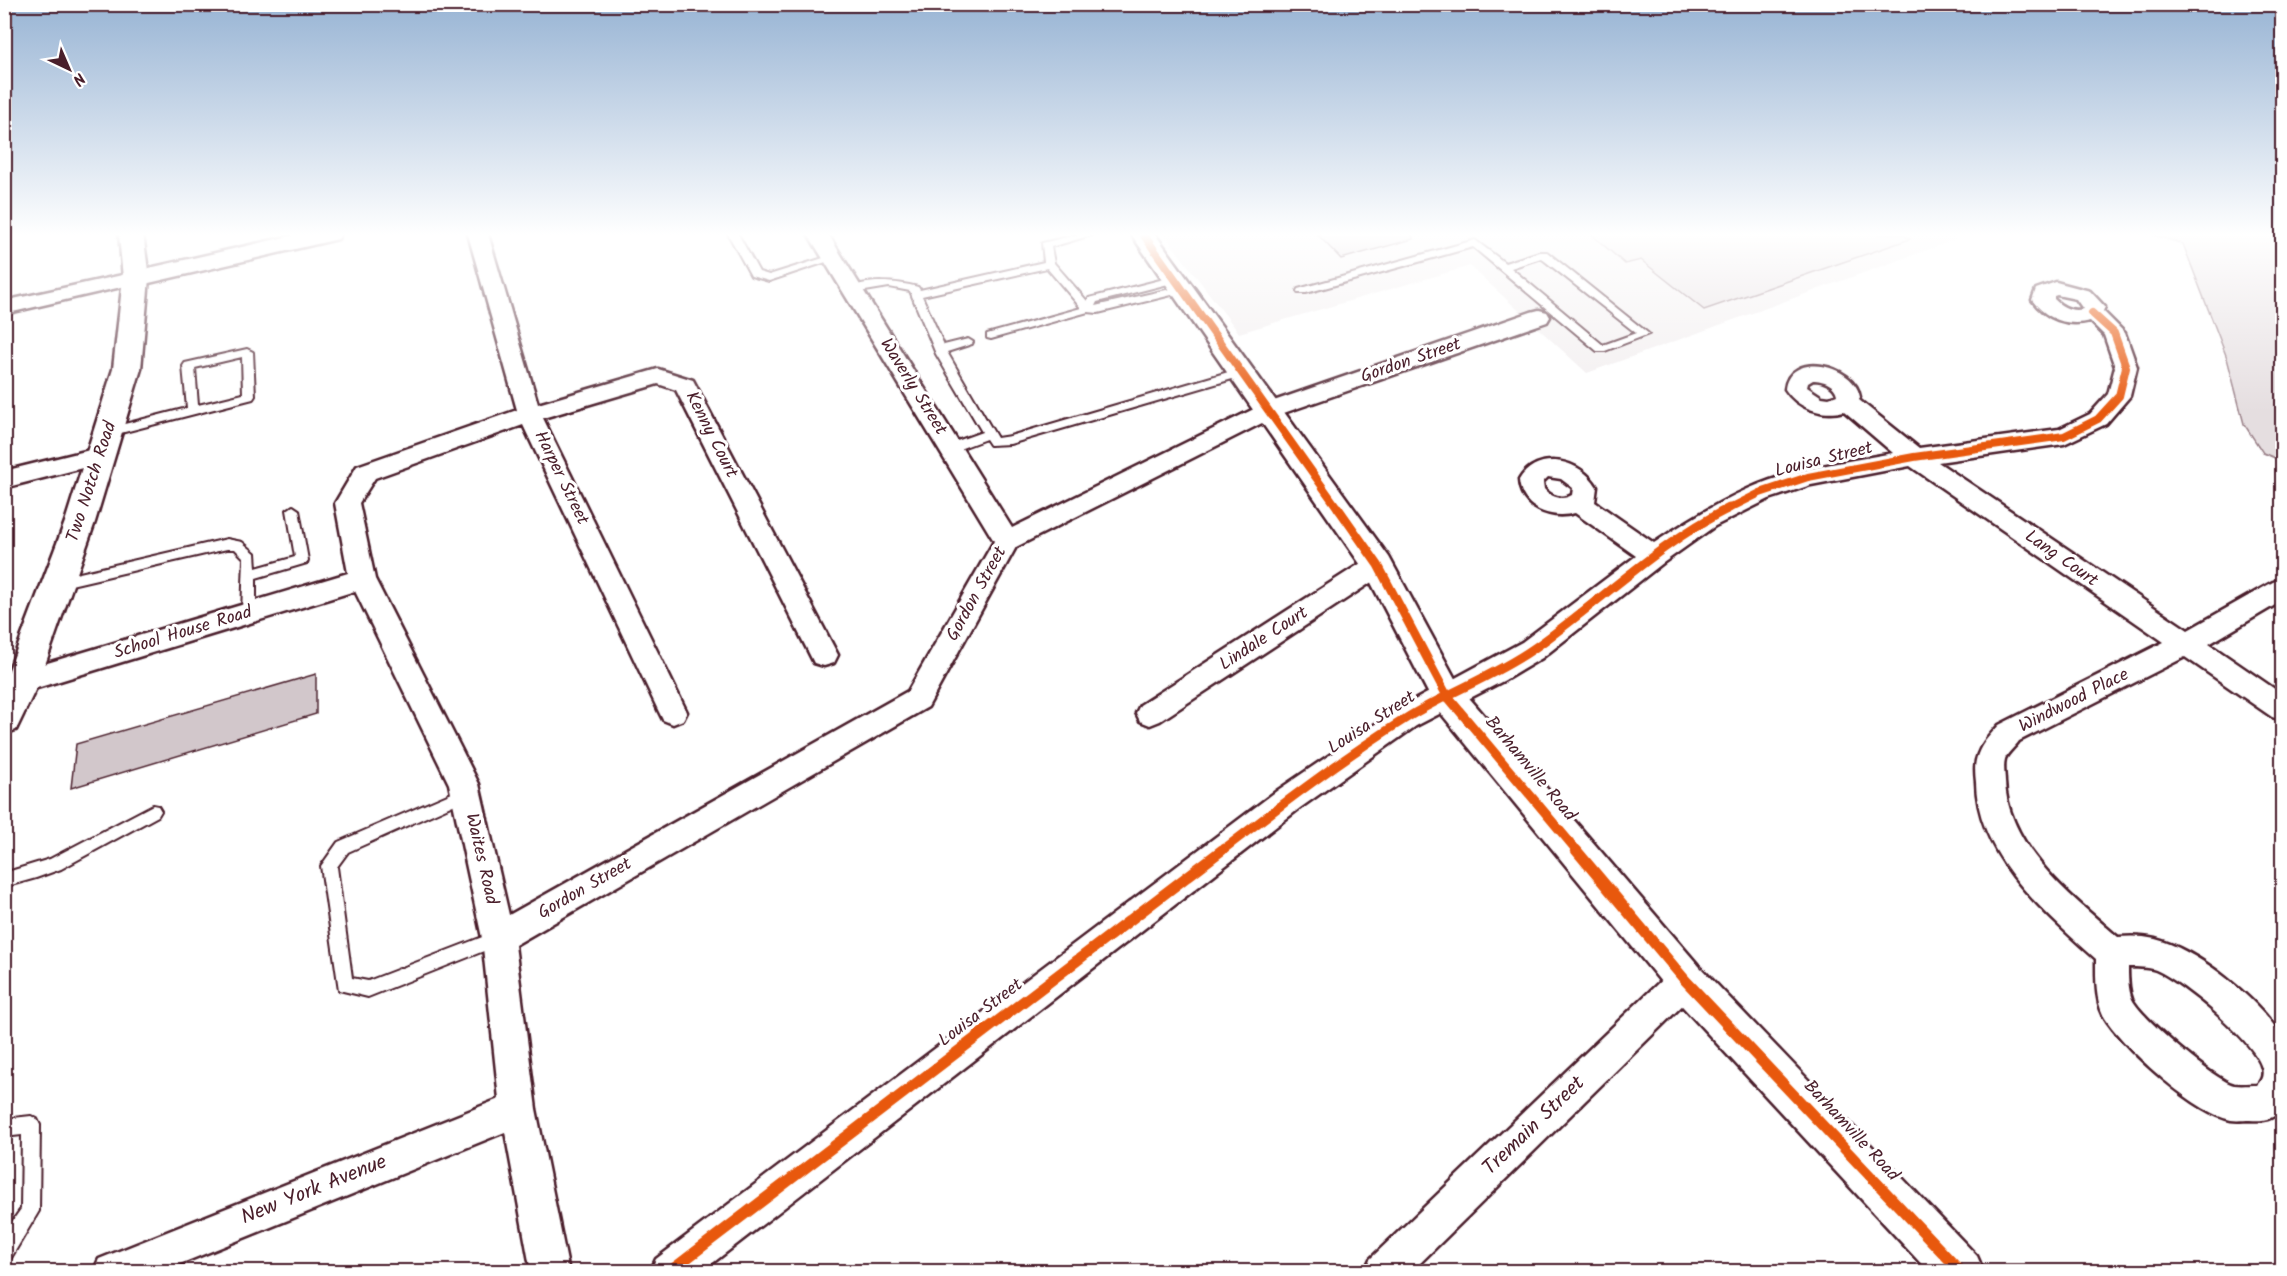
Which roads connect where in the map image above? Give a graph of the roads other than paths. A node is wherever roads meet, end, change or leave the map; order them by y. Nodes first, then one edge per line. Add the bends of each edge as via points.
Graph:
1 (68, 294) edge
2 (134, 294) edge
3 (495, 294) edge
4 (855, 294) edge
5 (917, 294) edge
6 (1075, 294) edge
7 (1128, 294) edge
8 (1187, 294) edge
9 (1528, 294) edge
10 (1593, 294) edge
11 (4, 308) edge
12 (1088, 309) junction
13 (2092, 313) dead end
14 (1547, 314) junction
15 (991, 336) dead end
16 (968, 342) dead end
17 (940, 350) junction
18 (1242, 372) junction
19 (1846, 401) dead end
20 (193, 410) junction
21 (1270, 410) junction
22 (530, 414) junction
23 (988, 434) junction
24 (105, 444) junction
25 (950, 448) junction
26 (1914, 457) junction
27 (366, 472) joint
28 (4, 480) edge
29 (1579, 503) dead end
30 (293, 510) dead end
31 (1007, 541) junction
32 (1654, 556) junction
33 (1378, 565) junction
34 (250, 575) junction
35 (362, 579) junction
36 (58, 583) junction
37 (2283, 589) edge
38 (249, 613) junction
39 (2185, 645) junction
40 (824, 655) dead end
41 (13, 684) edge
42 (1448, 696) junction
43 (2283, 709) edge
44 (673, 712) dead end
45 (1150, 713) dead end
46 (4, 720) edge
47 (466, 793) junction
48 (153, 811) dead end
49 (4, 880) edge
50 (498, 938) junction
51 (2112, 953) junction
52 (1685, 980) junction
53 (518, 1108) junction
54 (4, 1128) edge
55 (4, 1251) edge
56 (112, 1272) edge
57 (550, 1272) edge
58 (669, 1272) edge
59 (1383, 1272) edge
60 (1961, 1272) edge

1 - 11 street
2 - 24 street, Two Notch Road via 127,369
3 - 22 street, Harper Street
4 - 25 street, Waverly Street
5 - 17 lane
6 - 12 lane
7 - 12 lane via 1093,300
8 - 18 street, Barhamville Road
9 - 14 lane
10 - 14 lane via 1644,334 1601,349
12 - 15 lane
13 - 26 street, Louisa Street via 2114,333 2126,367 2119,396 2098,419 2064,436
14 - 21 street, Gordon Street
16 - 17 lane
17 - 23 lane
18 - 21 street, Barhamville Road
18 - 23 lane via 1010,440 994,442
19 - 26 street, Lang Court
20 - 20 lane via 249,396 247,352 189,366
20 - 24 lane
21 - 31 street, Gordon Street
21 - 33 street, Barhamville Road
22 - 27 street, Kenny Court
22 - 40 street, Kenny Court via 658,376 685,385
22 - 44 street, Harper Street
23 - 25 lane
24 - 28 street
24 - 36 street, Two Notch Road
25 - 31 street, Waverly Street
26 - 32 street, Louisa Street via 1808,477 1760,493 1706,520
26 - 39 street, Lang Court
27 - 35 street, Waites Road via 347,503
29 - 32 street
30 - 34 lane via 302,560
31 - 50 street, Gordon Street via 918,699
32 - 42 street, Louisa Street via 1532,650
33 - 42 street, Barhamville Road
33 - 45 street, Lindale Court
34 - 36 lane via 250,556 238,545 227,544
34 - 38 lane
35 - 38 street, School House Road
35 - 47 street, Waites Road via 465,784
36 - 41 street, Two Notch Road
37 - 39 street, Windwood Place
38 - 41 street, School House Road
39 - 43 street, Lang Court
39 - 51 street, Windwood Place via 2009,733 1992,755 1988,786 1996,818 2019,860 2054,901
41 - 46 street, Two Notch Road
42 - 52 street, Barhamville Road
42 - 58 street, Louisa Street via 1406,718 1289,799
47 - 50 street, Waites Road
47 - 50 lane via 343,847 329,866 345,984 368,988
48 - 49 lane via 41,870
50 - 53 street, Waites Road
51 - 51 street via 2112,983 2118,1009 2176,1068 2231,1102 2265,1103 2278,1089 2280,1070 2266,1041 2199,978 2163,957 2135,951
52 - 59 street, Tremain Street
52 - 60 street, Barhamville Road
53 - 56 street, New York Avenue
53 - 57 street, Waites Road
54 - 55 lane via 31,1125 30,1211

